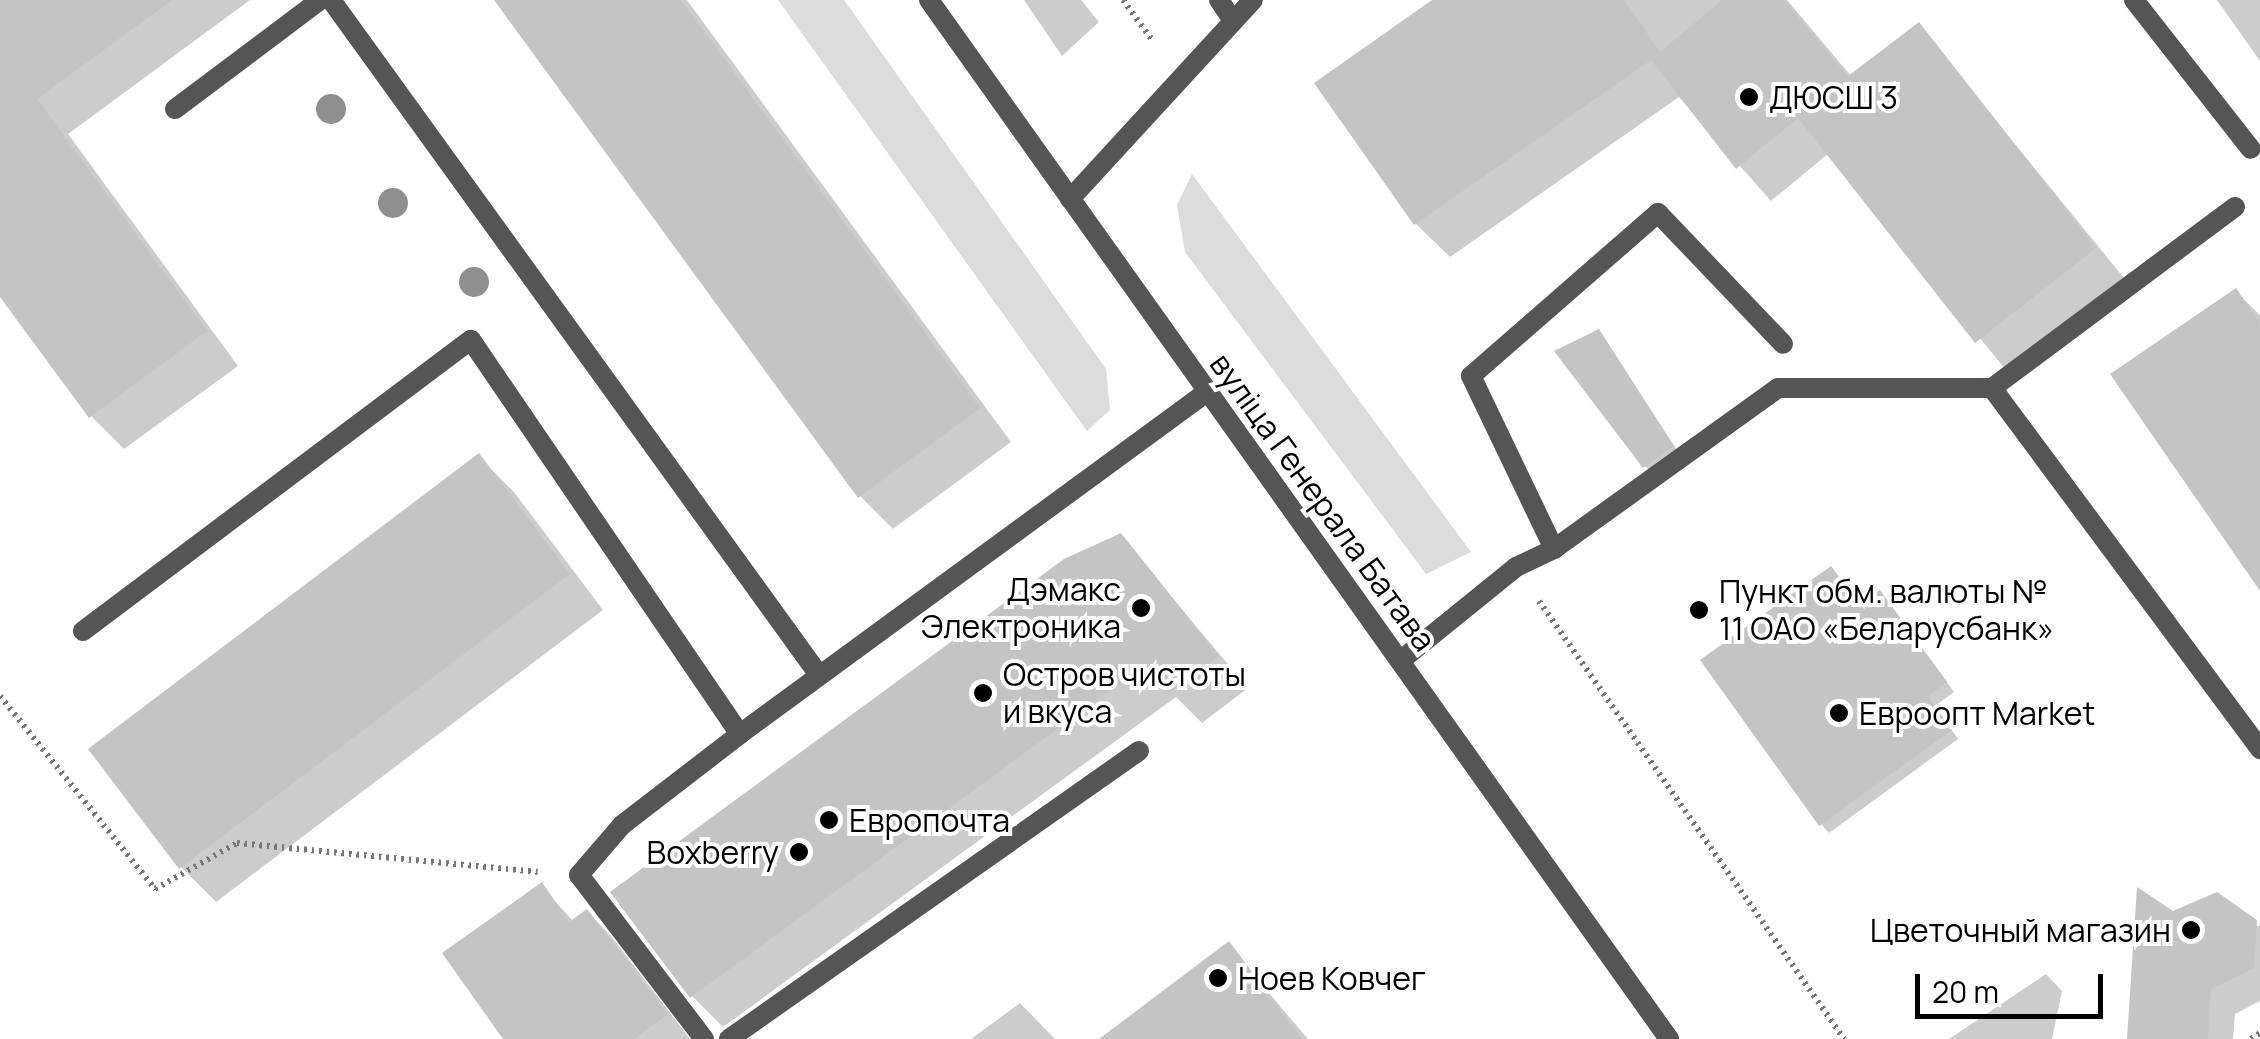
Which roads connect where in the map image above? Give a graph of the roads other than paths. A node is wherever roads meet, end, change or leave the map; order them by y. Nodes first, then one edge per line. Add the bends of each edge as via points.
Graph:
1 (320, 0) edge
2 (331, 0) edge
3 (929, 0) edge
4 (1219, 0) edge
5 (1253, 0) edge
6 (2134, 0) edge
7 (1233, 21) junction
8 (175, 109) dead end
9 (2251, 148) dead end
10 (1070, 199) junction
11 (2235, 207) dead end
12 (1783, 344) dead end
13 (1992, 388) junction
14 (1207, 392) junction
15 (1554, 549) junction
16 (83, 630) dead end
17 (1400, 661) junction
18 (819, 675) junction
19 (740, 734) junction
20 (2260, 750) edge
21 (1140, 751) dead end
22 (704, 1039) edge
23 (729, 1039) edge
24 (1669, 1039) edge

1 - 8 street
2 - 18 street
3 - 10 street, вуліца Генерала Батава
4 - 7 street
5 - 7 street
6 - 9 street
7 - 10 street
10 - 14 street, вуліца Генерала Батава
11 - 13 street
12 - 15 street via 1658,213 1471,376
13 - 15 street via 1778,388
13 - 20 street
14 - 17 street, вуліца Генерала Батава
14 - 18 street
15 - 17 street via 1516,567
16 - 19 street via 472,340
17 - 24 street, вуліца Генерала Батава
18 - 19 street
19 - 22 street via 622,825 579,876
21 - 23 street

